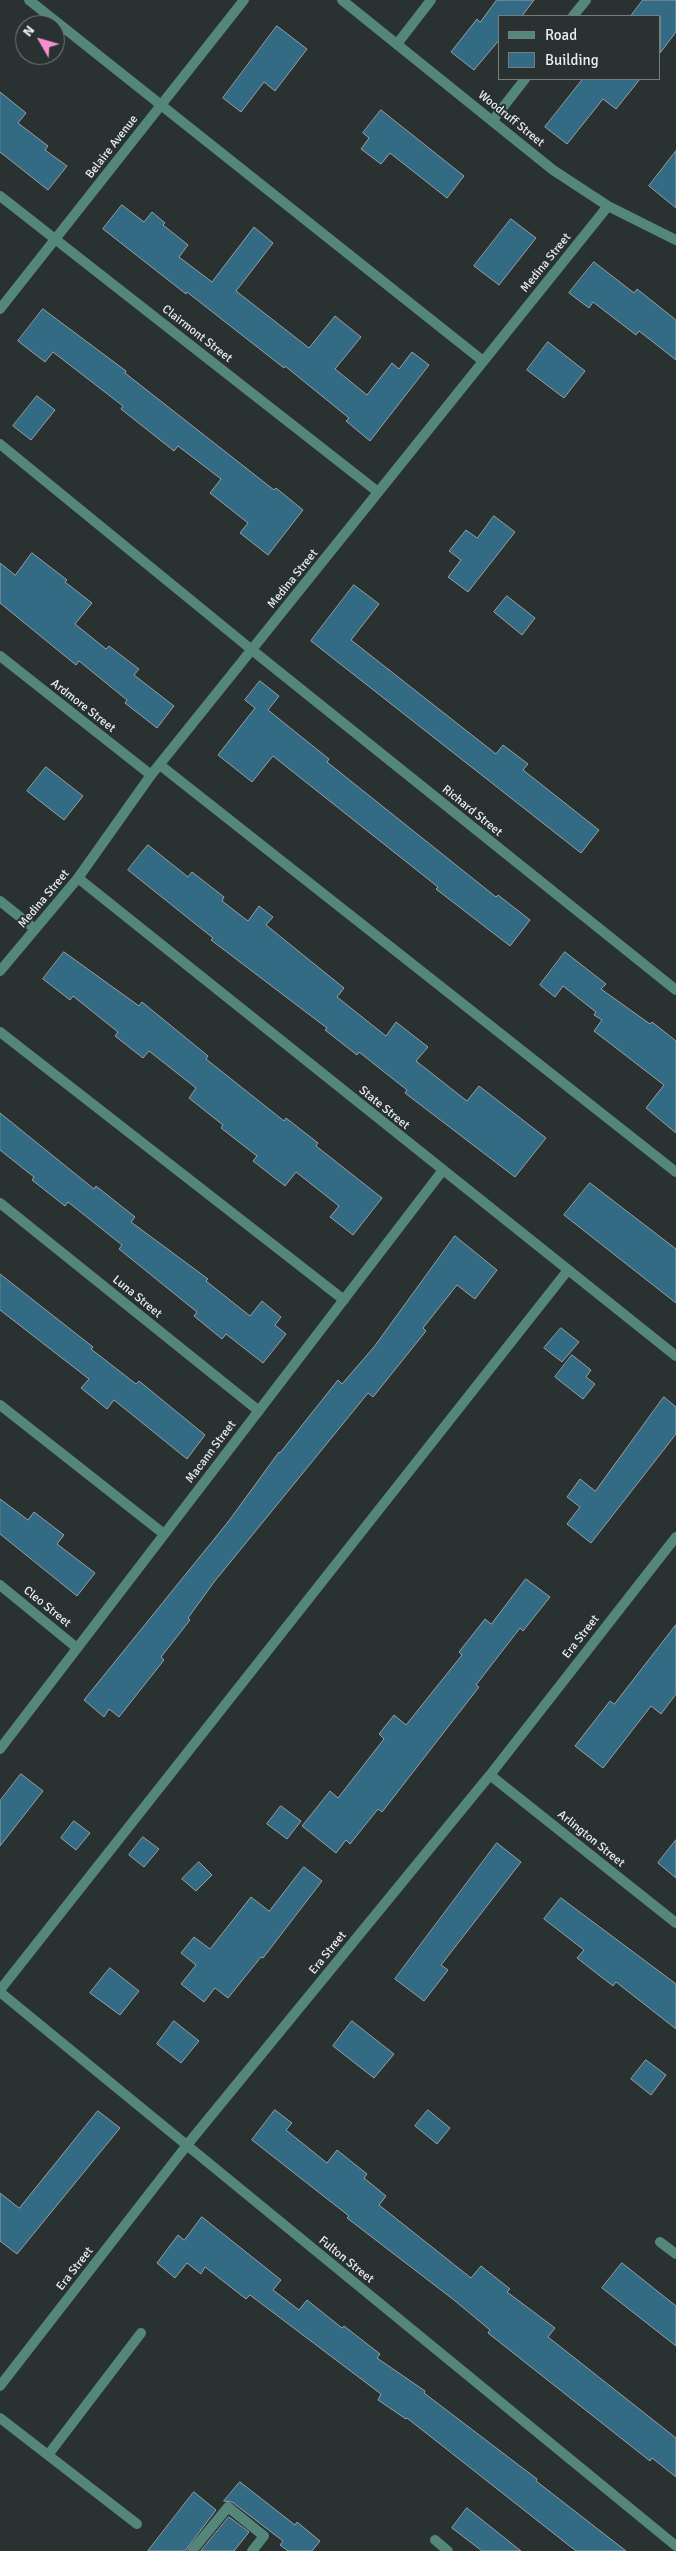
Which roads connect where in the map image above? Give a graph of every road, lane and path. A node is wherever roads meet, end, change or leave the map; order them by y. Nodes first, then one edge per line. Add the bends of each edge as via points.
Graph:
1 (29, 0) edge
2 (244, 0) edge
3 (342, 0) edge
4 (431, 0) edge
5 (586, 0) edge
6 (574, 15) edge
7 (397, 44) junction
8 (523, 80) edge
9 (161, 105) junction
10 (493, 120) junction
11 (0, 196) edge
12 (608, 206) junction
13 (55, 240) junction
14 (676, 240) edge
15 (0, 309) edge
16 (483, 361) junction
17 (0, 444) edge
18 (378, 492) junction
19 (252, 650) junction
20 (0, 656) edge
21 (160, 765) junction
22 (151, 775) junction
23 (78, 878) junction
24 (0, 901) edge
25 (36, 929) junction
26 (0, 971) edge
27 (676, 990) edge
28 (0, 1032) edge
29 (443, 1170) junction
30 (676, 1172) edge
31 (0, 1204) edge
32 (568, 1270) junction
33 (344, 1300) junction
34 (676, 1356) edge
35 (0, 1405) edge
36 (259, 1411) junction
37 (164, 1534) junction
38 (676, 1537) edge
39 (0, 1585) edge
40 (78, 1648) junction
41 (0, 1749) edge
42 (490, 1774) junction
43 (676, 1923) edge
44 (0, 1991) edge
45 (187, 2146) junction
46 (660, 2242) dead end
47 (676, 2254) edge
48 (141, 2333) dead end
49 (0, 2386) edge
50 (0, 2418) edge
51 (48, 2455) junction
52 (137, 2524) dead end
53 (435, 2540) dead end
54 (676, 2546) edge
55 (192, 2551) edge
56 (252, 2551) edge
57 (448, 2551) edge

1 - 9 street
2 - 9 street, Belaire Avenue
3 - 7 street, Woodruff Street
4 - 7 street
5 - 6 street
7 - 10 street, Woodruff Street
8 - 10 street
9 - 13 street, Belaire Avenue
9 - 16 street
10 - 12 street, Woodruff Street via 553,170
11 - 13 street, Clairmont Street
12 - 14 street, Woodruff Street
12 - 16 street, Medina Street
13 - 15 street, Belaire Avenue
13 - 18 street, Clairmont Street
16 - 18 street, Medina Street
17 - 19 street, Richard Street
18 - 19 street, Medina Street
19 - 21 street, Medina Street
19 - 27 street, Richard Street
20 - 22 street, Ardmore Street
21 - 22 street, Medina Street
21 - 30 street
22 - 23 street, Medina Street
23 - 25 street, Medina Street
23 - 29 street, State Street
24 - 25 street
25 - 26 street, Medina Street
28 - 33 street
29 - 32 street, State Street
29 - 33 street, Macann Street
31 - 36 street, Luna Street
32 - 34 street, State Street
32 - 44 street
33 - 36 street, Macann Street
35 - 37 street
36 - 37 street, Macann Street
37 - 40 street, Macann Street
38 - 42 street, Era Street
39 - 40 street, Cleo Street
40 - 41 street, Macann Street
42 - 43 street, Arlington Street
42 - 45 street, Era Street
44 - 45 street, Fulton Street
45 - 49 street, Era Street
45 - 54 street, Fulton Street
46 - 47 street
48 - 51 street
50 - 51 street
51 - 52 street
53 - 57 street
55 - 56 street via 228,2506 264,2536

